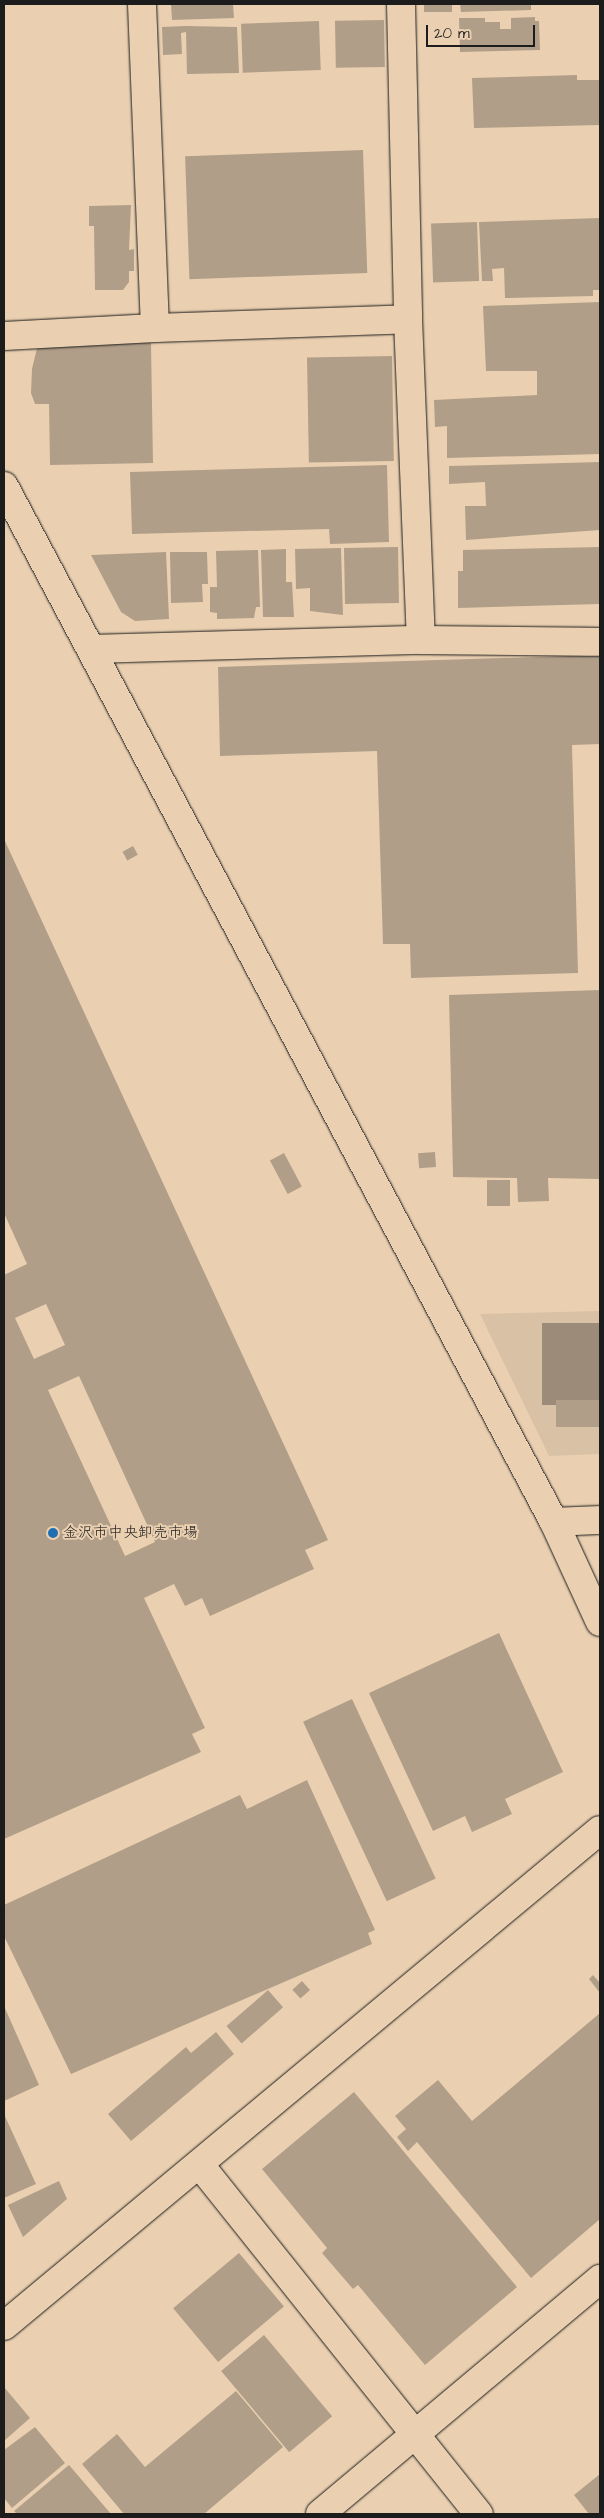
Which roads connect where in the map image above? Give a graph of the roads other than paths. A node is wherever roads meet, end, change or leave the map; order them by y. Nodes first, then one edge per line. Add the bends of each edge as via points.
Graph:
1 (142, 4) edge
2 (401, 4) edge
3 (408, 319) junction
4 (155, 328) junction
5 (4, 336) edge
6 (4, 486) edge
7 (421, 640) junction
8 (600, 642) edge
9 (91, 649) junction
10 (600, 1520) edge
11 (554, 1522) junction
12 (600, 1622) edge
13 (600, 1830) edge
14 (200, 2165) junction
15 (600, 2279) edge
16 (4, 2326) edge
17 (418, 2435) junction
18 (320, 2514) edge
19 (478, 2514) edge

1 - 4 street
2 - 3 street
3 - 4 street
3 - 7 street
4 - 5 street
6 - 9 street
7 - 8 street
7 - 9 street
9 - 11 street
10 - 11 street
11 - 12 street
13 - 14 street
14 - 16 street
14 - 17 street
15 - 17 street
17 - 18 street
17 - 19 street

